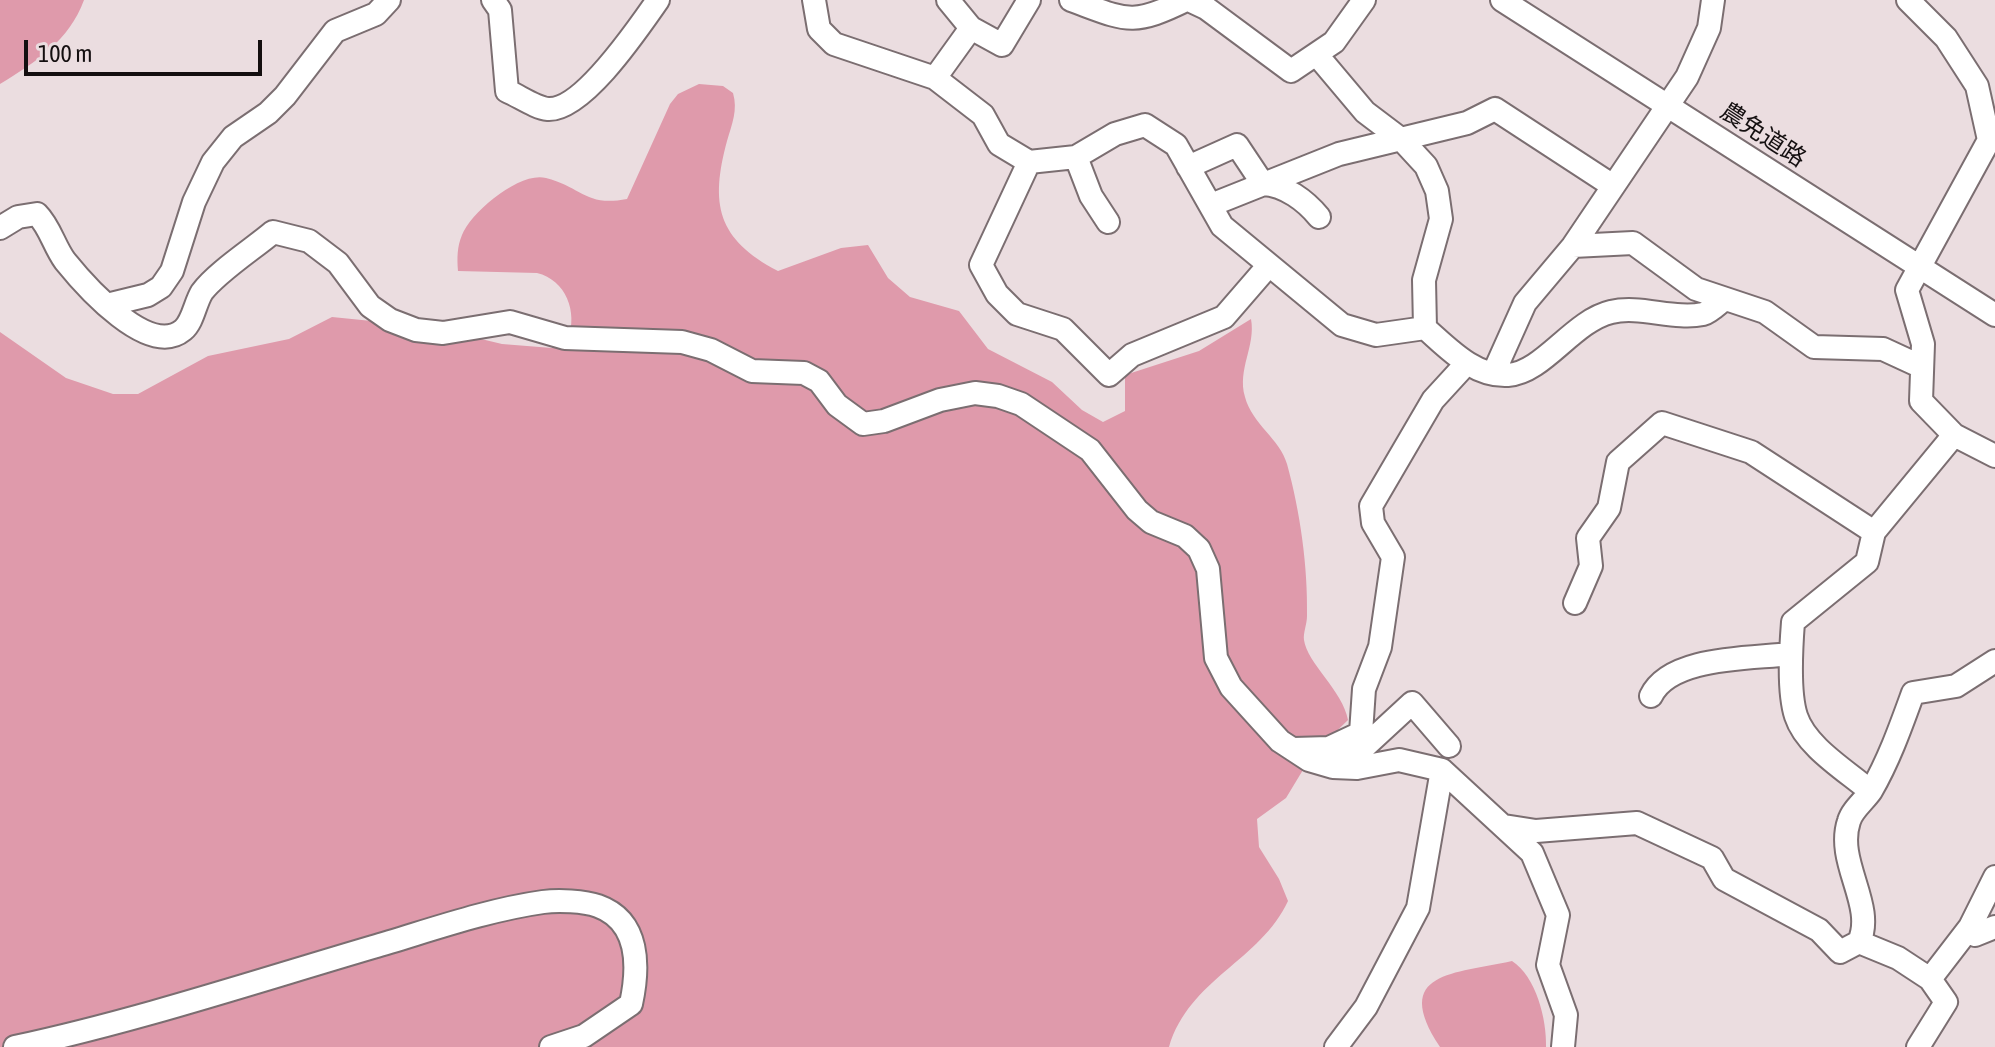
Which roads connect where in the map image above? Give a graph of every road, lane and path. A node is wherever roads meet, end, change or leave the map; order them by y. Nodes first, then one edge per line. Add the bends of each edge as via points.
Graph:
1 (389, 0) edge
2 (493, 0) edge
3 (658, 0) edge
4 (814, 0) edge
5 (948, 0) edge
6 (1029, 0) edge
7 (1071, 0) edge
8 (1187, 0) edge
9 (1364, 0) edge
10 (1502, 0) edge
11 (1713, 0) edge
12 (1908, 0) edge
13 (971, 28) junction
14 (1317, 55) junction
15 (935, 78) junction
16 (1669, 105) junction
17 (1402, 140) junction
18 (1076, 157) junction
19 (1029, 162) junction
20 (1188, 167) junction
21 (1263, 184) junction
22 (1613, 186) junction
23 (1211, 205) junction
24 (1319, 217) dead end
25 (1108, 222) dead end
26 (0, 228) edge
27 (1573, 246) junction
28 (1269, 265) junction
29 (1920, 267) junction
30 (1723, 300) junction
31 (107, 305) junction
32 (1995, 315) edge
33 (1425, 328) junction
34 (1466, 364) junction
35 (1922, 367) junction
36 (1494, 372) junction
37 (1954, 435) junction
38 (1995, 456) edge
39 (1874, 532) junction
40 (1575, 603) dead end
41 (1790, 654) junction
42 (1994, 665) edge
43 (1651, 696) dead end
44 (1449, 746) dead end
45 (1329, 748) junction
46 (1293, 749) junction
47 (1442, 770) junction
48 (1870, 791) junction
49 (1504, 826) junction
50 (1995, 877) edge
51 (1970, 927) junction
52 (1995, 927) edge
53 (1859, 942) junction
54 (1930, 979) junction
55 (15, 1047) edge
56 (551, 1047) edge
57 (1336, 1047) edge
58 (1563, 1047) edge
59 (1918, 1047) edge

1 - 31 street via 376,14 335,31 285,96 233,137 194,202 172,271 161,287
2 - 3 street via 500,10 507,91 547,109 567,104 620,53
4 - 15 street via 819,29 834,44
5 - 13 street
6 - 13 street via 1002,45
7 - 8 street via 1126,20 1149,18
8 - 14 street via 1206,8 1291,71
9 - 14 street via 1334,42
10 - 16 street, 農免道路
11 - 16 street via 1709,28
12 - 29 street via 1946,38 1977,86 1989,126 1989,140 1971,178
13 - 15 street
14 - 17 street via 1365,112
15 - 19 street via 983,115 999,144
16 - 22 street
16 - 29 street, 農免道路
17 - 21 street via 1339,154
17 - 22 street via 1467,123 1495,109
17 - 33 street via 1426,166 1441,219 1424,280
18 - 19 street
18 - 20 street via 1115,134 1145,125 1176,145
18 - 25 street
19 - 28 street via 981,265 997,294 1017,314 1063,329 1109,375 1132,355 1224,317
20 - 21 street via 1237,145
20 - 23 street
21 - 23 street
21 - 24 street via 1308,203
22 - 27 street
23 - 28 street via 1222,226
26 - 31 street via 37,214 64,259
27 - 30 street via 1633,243 1696,289
27 - 36 street via 1525,303
28 - 33 street via 1342,325 1376,335
29 - 32 street, 農免道路
29 - 35 street via 1907,290 1923,344
30 - 35 street via 1765,312 1814,347 1883,349
30 - 36 street via 1705,314 1612,312 1569,334 1540,360 1509,375
31 - 46 street via 144,335 168,338 185,329 203,291 273,232 309,241 338,263 370,306 416,330 443,333 510,322 565,338 682,342 752,371 804,373 863,424 975,393 1021,404 1090,450 1151,522 1185,536 1199,549 1208,569 1216,658 1231,687
33 - 34 street
34 - 36 street
34 - 45 street via 1433,400 1371,506 1373,523 1393,557 1380,647 1364,689 1361,733
35 - 37 street via 1921,401
37 - 38 street
37 - 39 street
39 - 40 street via 1751,452 1662,423 1618,462 1609,508 1588,538 1591,566
39 - 41 street via 1867,562 1793,622
41 - 43 street via 1679,668 1656,685
41 - 48 street via 1796,717 1813,742
42 - 48 street via 1956,686 1913,693
44 - 45 street via 1412,703 1360,751
45 - 46 street
46 - 47 street via 1333,767 1399,760
47 - 49 street
47 - 57 street via 1418,908 1366,1007
48 - 53 street via 1849,820 1847,862 1866,926
49 - 53 street via 1536,831 1637,823 1712,858 1724,879 1819,930 1840,952
49 - 58 street via 1532,853 1558,915 1548,965 1566,1015
50 - 51 street
51 - 52 street via 1975,935
51 - 54 street
53 - 54 street
54 - 59 street via 1946,1002
55 - 56 street via 81,1033 545,901 595,905 616,914 633,941 637,958 631,1004 584,1036

